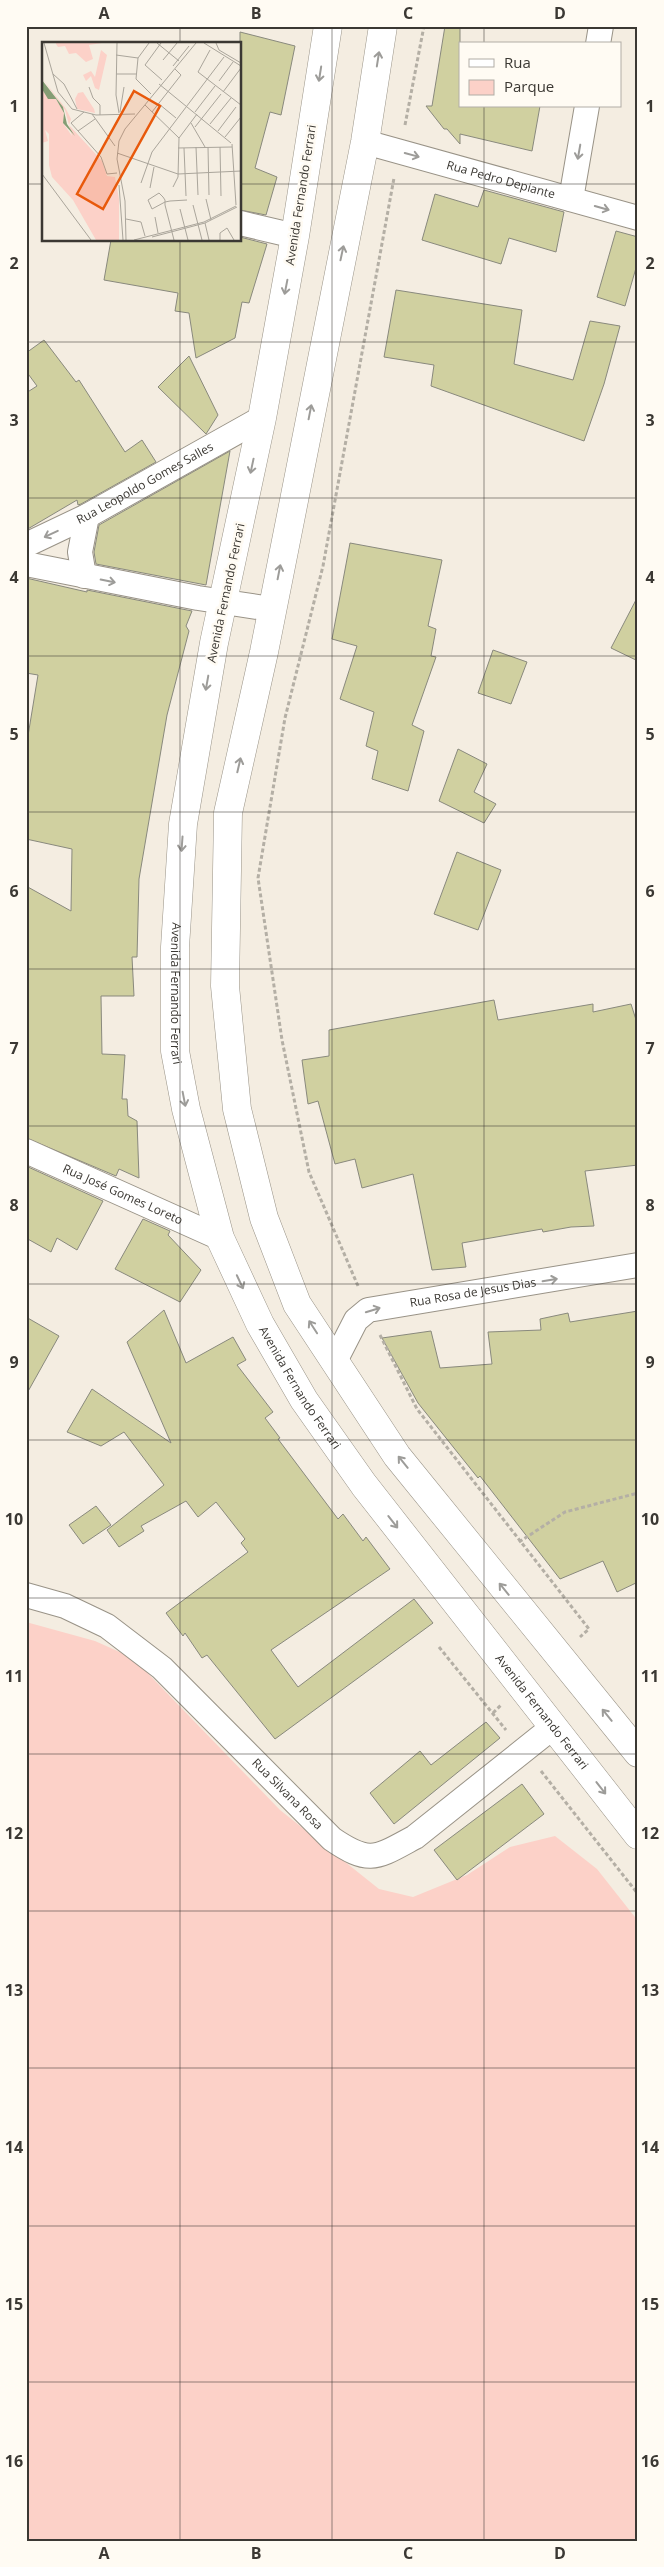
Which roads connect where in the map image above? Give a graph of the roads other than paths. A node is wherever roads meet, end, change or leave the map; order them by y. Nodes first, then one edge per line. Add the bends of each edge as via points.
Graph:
1 (328, 26) edge
2 (383, 26) edge
3 (602, 26) edge
4 (598, 42) edge
5 (588, 108) edge
6 (365, 142) junction
7 (571, 199) junction
8 (638, 218) edge
9 (241, 223) edge
10 (296, 236) junction
11 (262, 418) junction
12 (87, 516) junction
13 (26, 545) edge
14 (26, 564) edge
15 (84, 576) junction
16 (223, 601) junction
17 (272, 609) junction
18 (26, 1151) edge
19 (220, 1238) junction
20 (638, 1265) edge
21 (335, 1361) junction
22 (26, 1595) edge
23 (552, 1726) junction
24 (638, 1753) edge
25 (638, 1835) edge

1 -> 10 main road, Avenida Fernando Ferrari
6 -> 2 main road
3 - 4 street
5 -> 7 street
6 -> 7 street, Rua Pedro Depiante
17 -> 6 main road
7 -> 8 street, Rua Pedro Depiante
9 - 10 street
10 -> 11 main road, Avenida Fernando Ferrari
11 - 12 street, Rua Leopoldo Gomes Salles
11 -> 16 main road, Avenida Fernando Ferrari
12 -> 13 street, Rua Leopoldo Gomes Salles
12 - 15 street via 81,540
14 - 15 street
15 -> 16 street
16 - 17 street
16 -> 19 main road, Avenida Fernando Ferrari via 183,824 175,947 175,1051 186,1109
21 -> 17 main road via 297,1304 264,1218 237,1109 225,986 228,813
18 - 19 street, Rua José Gomes Loreto
19 -> 23 main road, Avenida Fernando Ferrari via 260,1324 304,1400 364,1485
21 -> 20 street, Rua Rosa de Jesus Dias via 356,1320 368,1310
24 -> 21 main road via 397,1456
22 - 23 street, Rua Silvana Rosa via 65,1606 107,1626 162,1668 332,1839 354,1854 369,1858 414,1837
23 -> 25 main road, Avenida Fernando Ferrari

